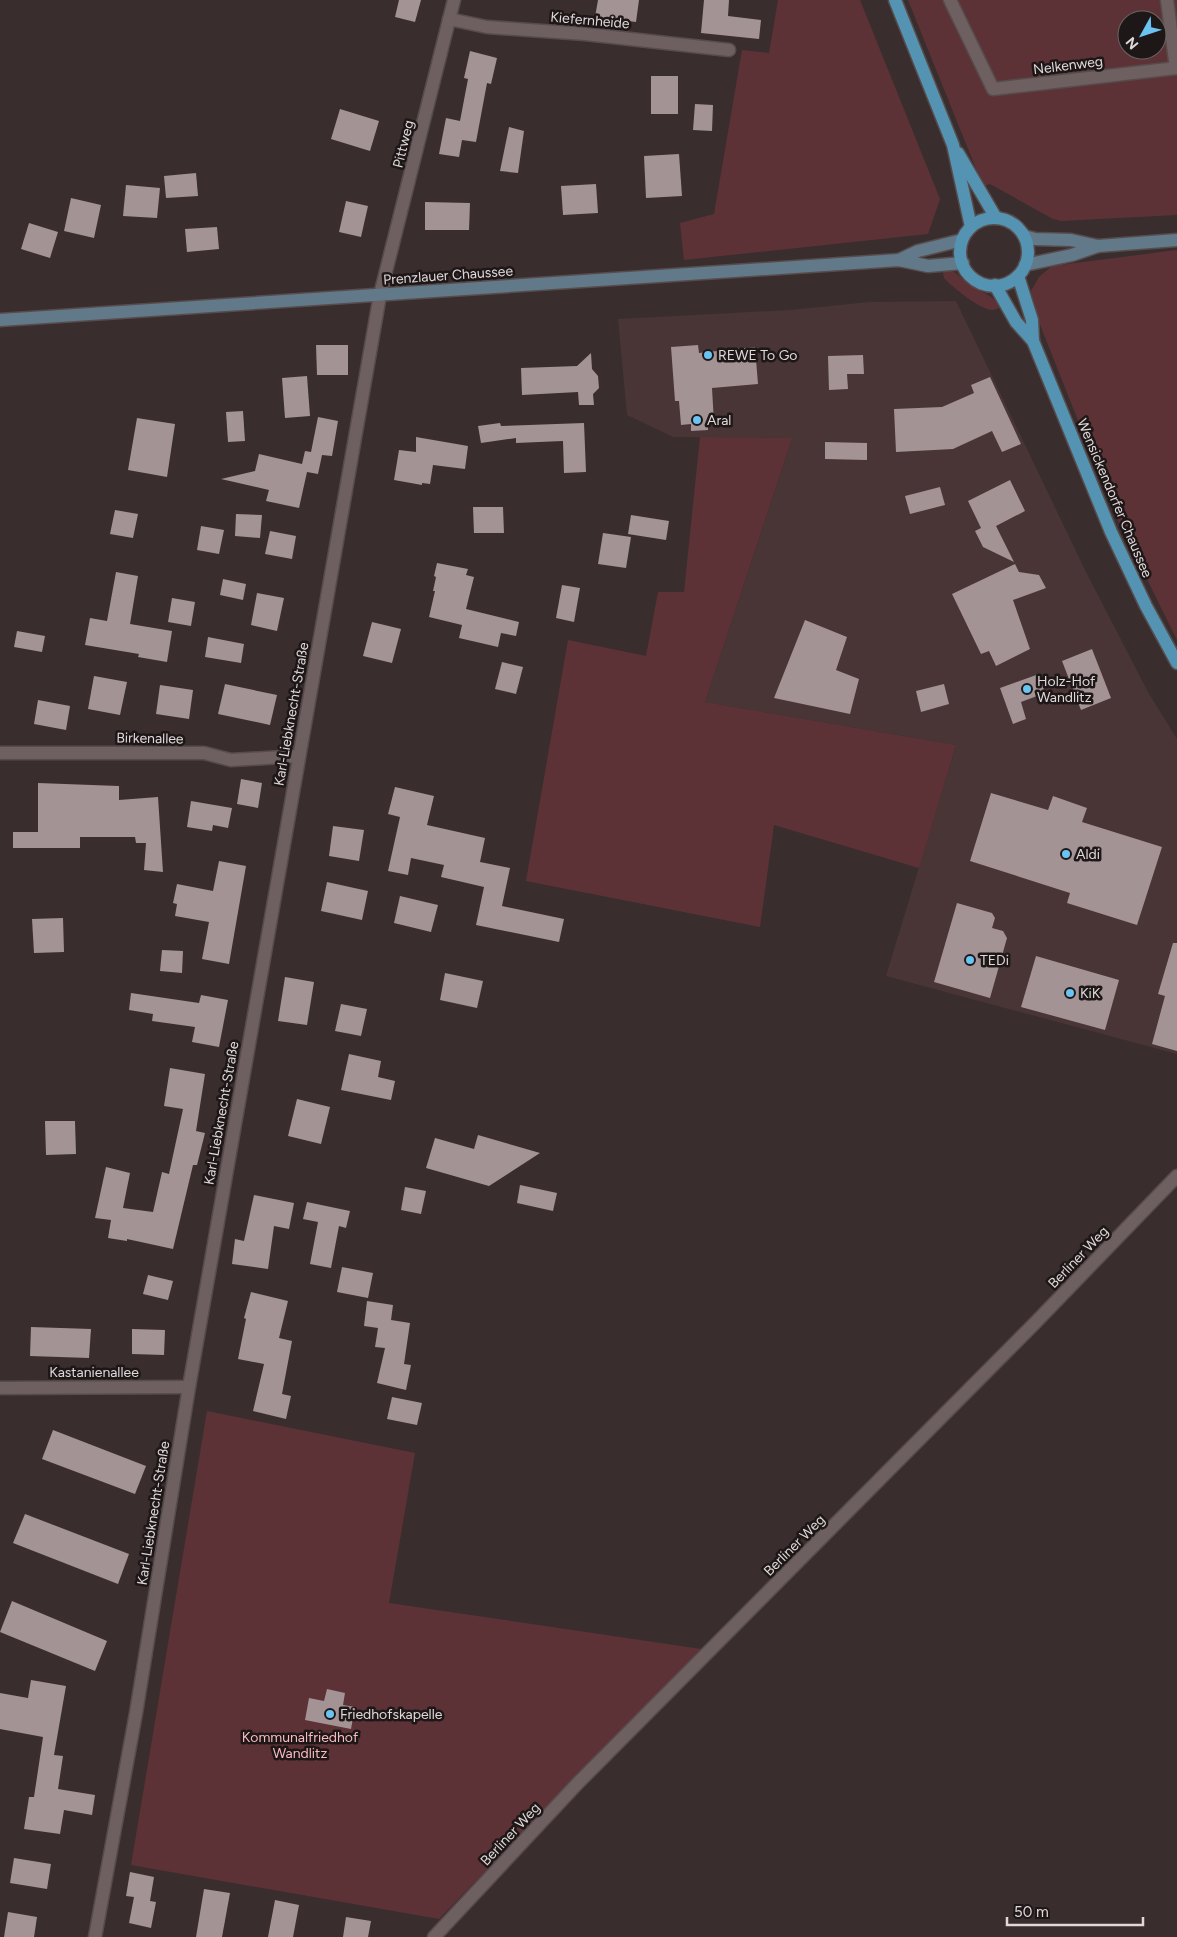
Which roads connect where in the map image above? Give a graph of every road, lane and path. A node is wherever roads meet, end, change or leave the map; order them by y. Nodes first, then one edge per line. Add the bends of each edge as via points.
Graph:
1 (454, 0) edge
2 (895, 0) edge
3 (950, 0) edge
4 (1167, 0) edge
5 (449, 20) junction
6 (729, 50) dead end
7 (1177, 68) edge
8 (953, 145) junction
9 (996, 218) junction
10 (971, 227) junction
11 (1024, 236) junction
12 (962, 240) junction
13 (1177, 240) edge
14 (1098, 246) junction
15 (899, 260) junction
16 (963, 263) junction
17 (1022, 270) junction
18 (995, 285) junction
19 (380, 295) junction
20 (0, 320) edge
21 (1033, 342) junction
22 (1177, 663) edge
23 (0, 753) edge
24 (299, 756) junction
25 (1177, 1176) edge
26 (188, 1387) junction
27 (0, 1388) edge
28 (95, 1937) edge
29 (434, 1937) edge

1 - 5 street, Pittweg
2 - 8 main road
3 - 7 street, Nelkenweg via 993,89
4 - 7 street
5 - 6 street, Kiefernheide via 487,27
5 - 19 street, Pittweg
8 - 9 main road
8 - 10 main road
9 - 10 main road via 987,218
9 - 11 main road via 1008,220
10 - 12 main road
11 - 14 main road
11 - 17 main road via 1028,256
12 - 15 main road, Prenzlauer Chaussee
12 - 16 main road
13 - 14 main road
14 - 17 main road
15 - 16 main road, Prenzlauer Chaussee via 928,266
15 - 19 main road, Prenzlauer Chaussee
16 - 18 main road via 975,279
17 - 18 main road via 1004,284
17 - 21 main road, Wensickendorfer Chaussee
18 - 21 main road, Wensickendorfer Chaussee via 1016,322
19 - 20 main road, Prenzlauer Chaussee
19 - 24 street, Karl-Liebknecht-Straße
21 - 22 main road, Wensickendorfer Chaussee via 1111,532
23 - 24 street, Birkenallee via 204,753 231,760
24 - 26 street, Karl-Liebknecht-Straße
25 - 29 street, Berliner Weg via 577,1784
26 - 27 street, Kastanienallee
26 - 28 street, Karl-Liebknecht-Straße via 136,1713

